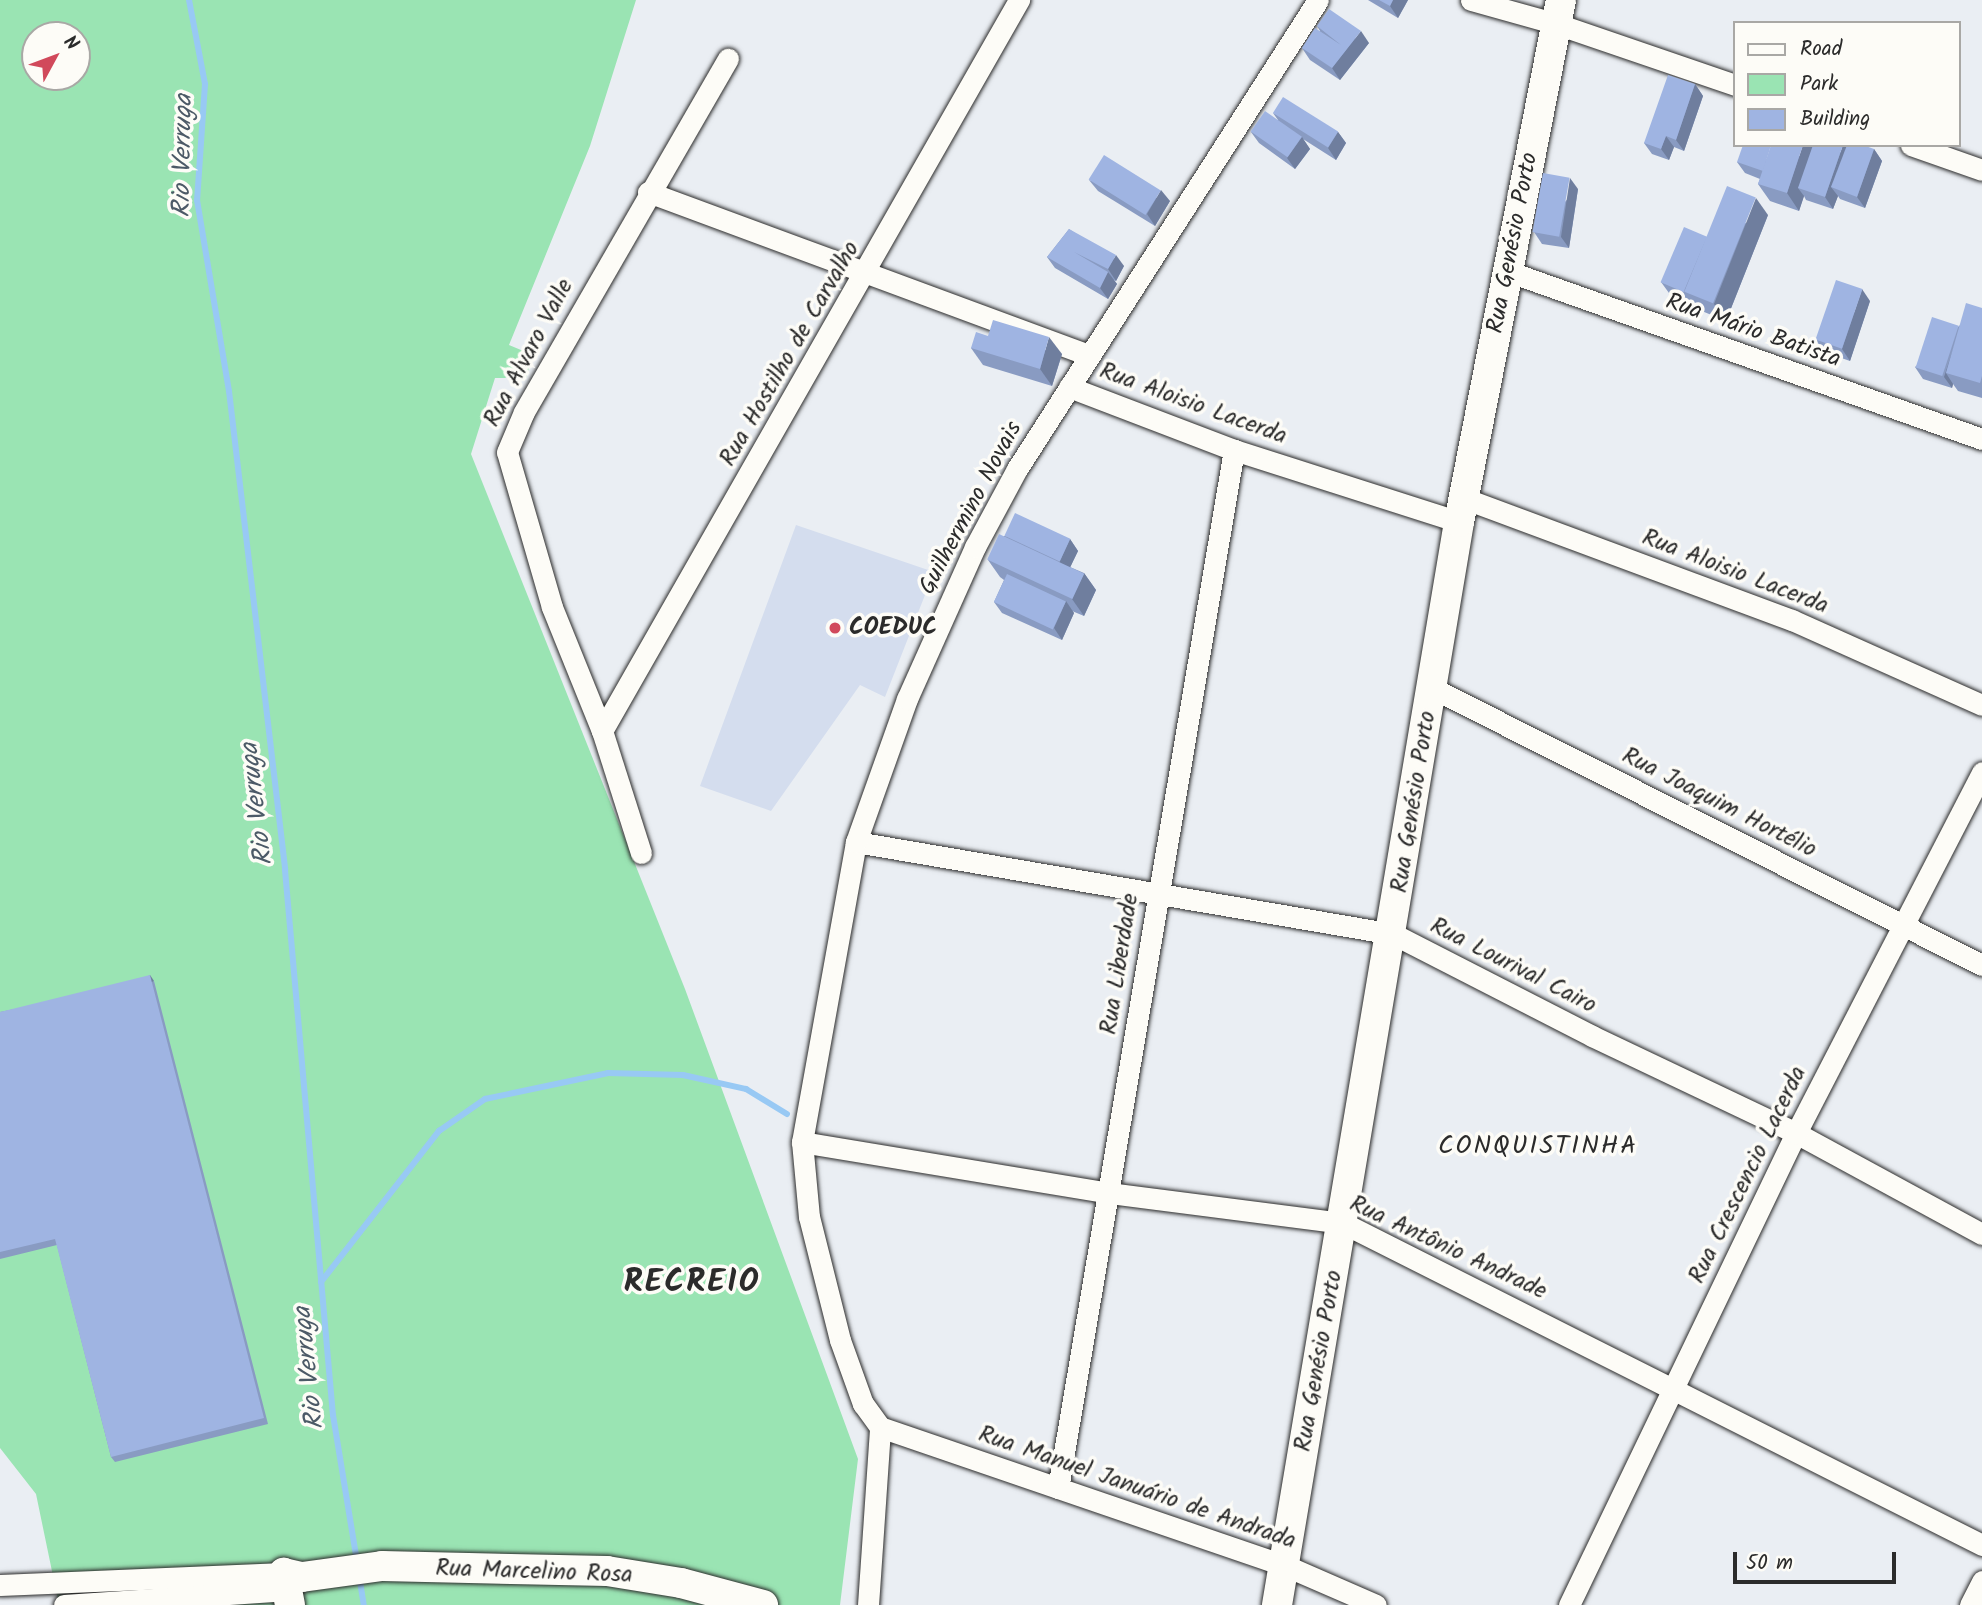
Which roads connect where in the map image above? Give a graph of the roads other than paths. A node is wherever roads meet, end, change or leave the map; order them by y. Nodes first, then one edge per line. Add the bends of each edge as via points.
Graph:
1 (1019, 0) edge
2 (1318, 0) edge
3 (1471, 0) edge
4 (1559, 12) edge
5 (728, 59) dead end
6 (1734, 85) edge
7 (1917, 147) edge
8 (1982, 170) edge
9 (648, 192) junction
10 (868, 270) junction
11 (1507, 271) junction
12 (1089, 355) junction
13 (1069, 387) junction
14 (1982, 439) edge
15 (1234, 450) junction
16 (1463, 510) junction
17 (1432, 688) junction
18 (1982, 705) edge
19 (602, 731) junction
20 (1982, 772) edge
21 (856, 842) junction
22 (641, 853) dead end
23 (1158, 895) junction
24 (1904, 926) junction
25 (1393, 933) junction
26 (1982, 965) edge
27 (1796, 1133) junction
28 (802, 1142) junction
29 (1109, 1193) junction
30 (1343, 1223) junction
31 (1982, 1234) edge
32 (1675, 1388) junction
33 (880, 1427) junction
34 (1058, 1488) junction
35 (1982, 1545) edge
36 (1284, 1565) junction
37 (1982, 1581) edge
38 (298, 1583) edge
39 (0, 1585) edge
40 (64, 1605) edge
41 (763, 1605) edge
42 (868, 1605) edge
43 (1277, 1605) edge
44 (1376, 1605) edge
45 (1569, 1605) edge
46 (1970, 1605) edge

1 - 10 street, Rua Hostilho de Carvalho
2 - 12 street, Guilhermino Novais
3 - 4 street
4 - 6 street
4 - 11 street, Rua Genésio Porto
5 - 9 street, Rua Alvaro Valle
7 - 8 street
9 - 10 street, Rua Aloisio Lacerda
9 - 19 street, Rua Alvaro Valle via 524,412 507,452 552,607
10 - 12 street, Rua Aloisio Lacerda
10 - 19 street, Rua Hostilho de Carvalho
11 - 14 street, Rua Mário Batista
11 - 16 street, Rua Genésio Porto
12 - 13 street, Guilhermino Novais
13 - 15 street, Rua Aloisio Lacerda
13 - 21 street, Guilhermino Novais via 975,547 907,699
15 - 16 street, Rua Aloisio Lacerda
15 - 23 street, Rua Liberdade
16 - 17 street, Rua Genésio Porto
16 - 18 street, Rua Aloisio Lacerda via 1792,620
17 - 24 street, Rua Joaquim Hortélio
17 - 25 street, Rua Genésio Porto
19 - 22 street, Rua Alvaro Valle
20 - 24 street, Rua Crescencio Lacerda
21 - 23 street, Rua Lourival Cairo
21 - 28 street, Guilhermino Novais
23 - 25 street, Rua Lourival Cairo
23 - 29 street, Rua Liberdade
24 - 26 street, Rua Joaquim Hortélio
24 - 27 street, Rua Crescencio Lacerda
25 - 27 street, Rua Lourival Cairo via 1592,1036
25 - 30 street, Rua Genésio Porto
27 - 31 street, Rua Lourival Cairo
27 - 32 street, Rua Crescencio Lacerda
28 - 29 street, Rua Antônio Andrade
28 - 33 street, Guilhermino Novais via 809,1217 840,1340 863,1404
29 - 30 street, Rua Antônio Andrade
29 - 34 street, Rua Liberdade
30 - 32 street, Rua Antônio Andrade
30 - 36 street, Rua Genésio Porto
32 - 35 street, Rua Antônio Andrade
32 - 45 street, Rua Crescencio Lacerda
33 - 34 street, Rua Manuel Januário de Andrada
33 - 42 street
34 - 36 street, Rua Manuel Januário de Andrada
36 - 43 street, Rua Genésio Porto
36 - 44 street, Rua Manuel Januário de Andrada
37 - 46 street
38 - 39 street, Rua Marcelino Rosa
38 - 40 street, Rua Marcelino Rosa
38 - 41 street, Rua Marcelino Rosa via 382,1566 607,1571 681,1583

